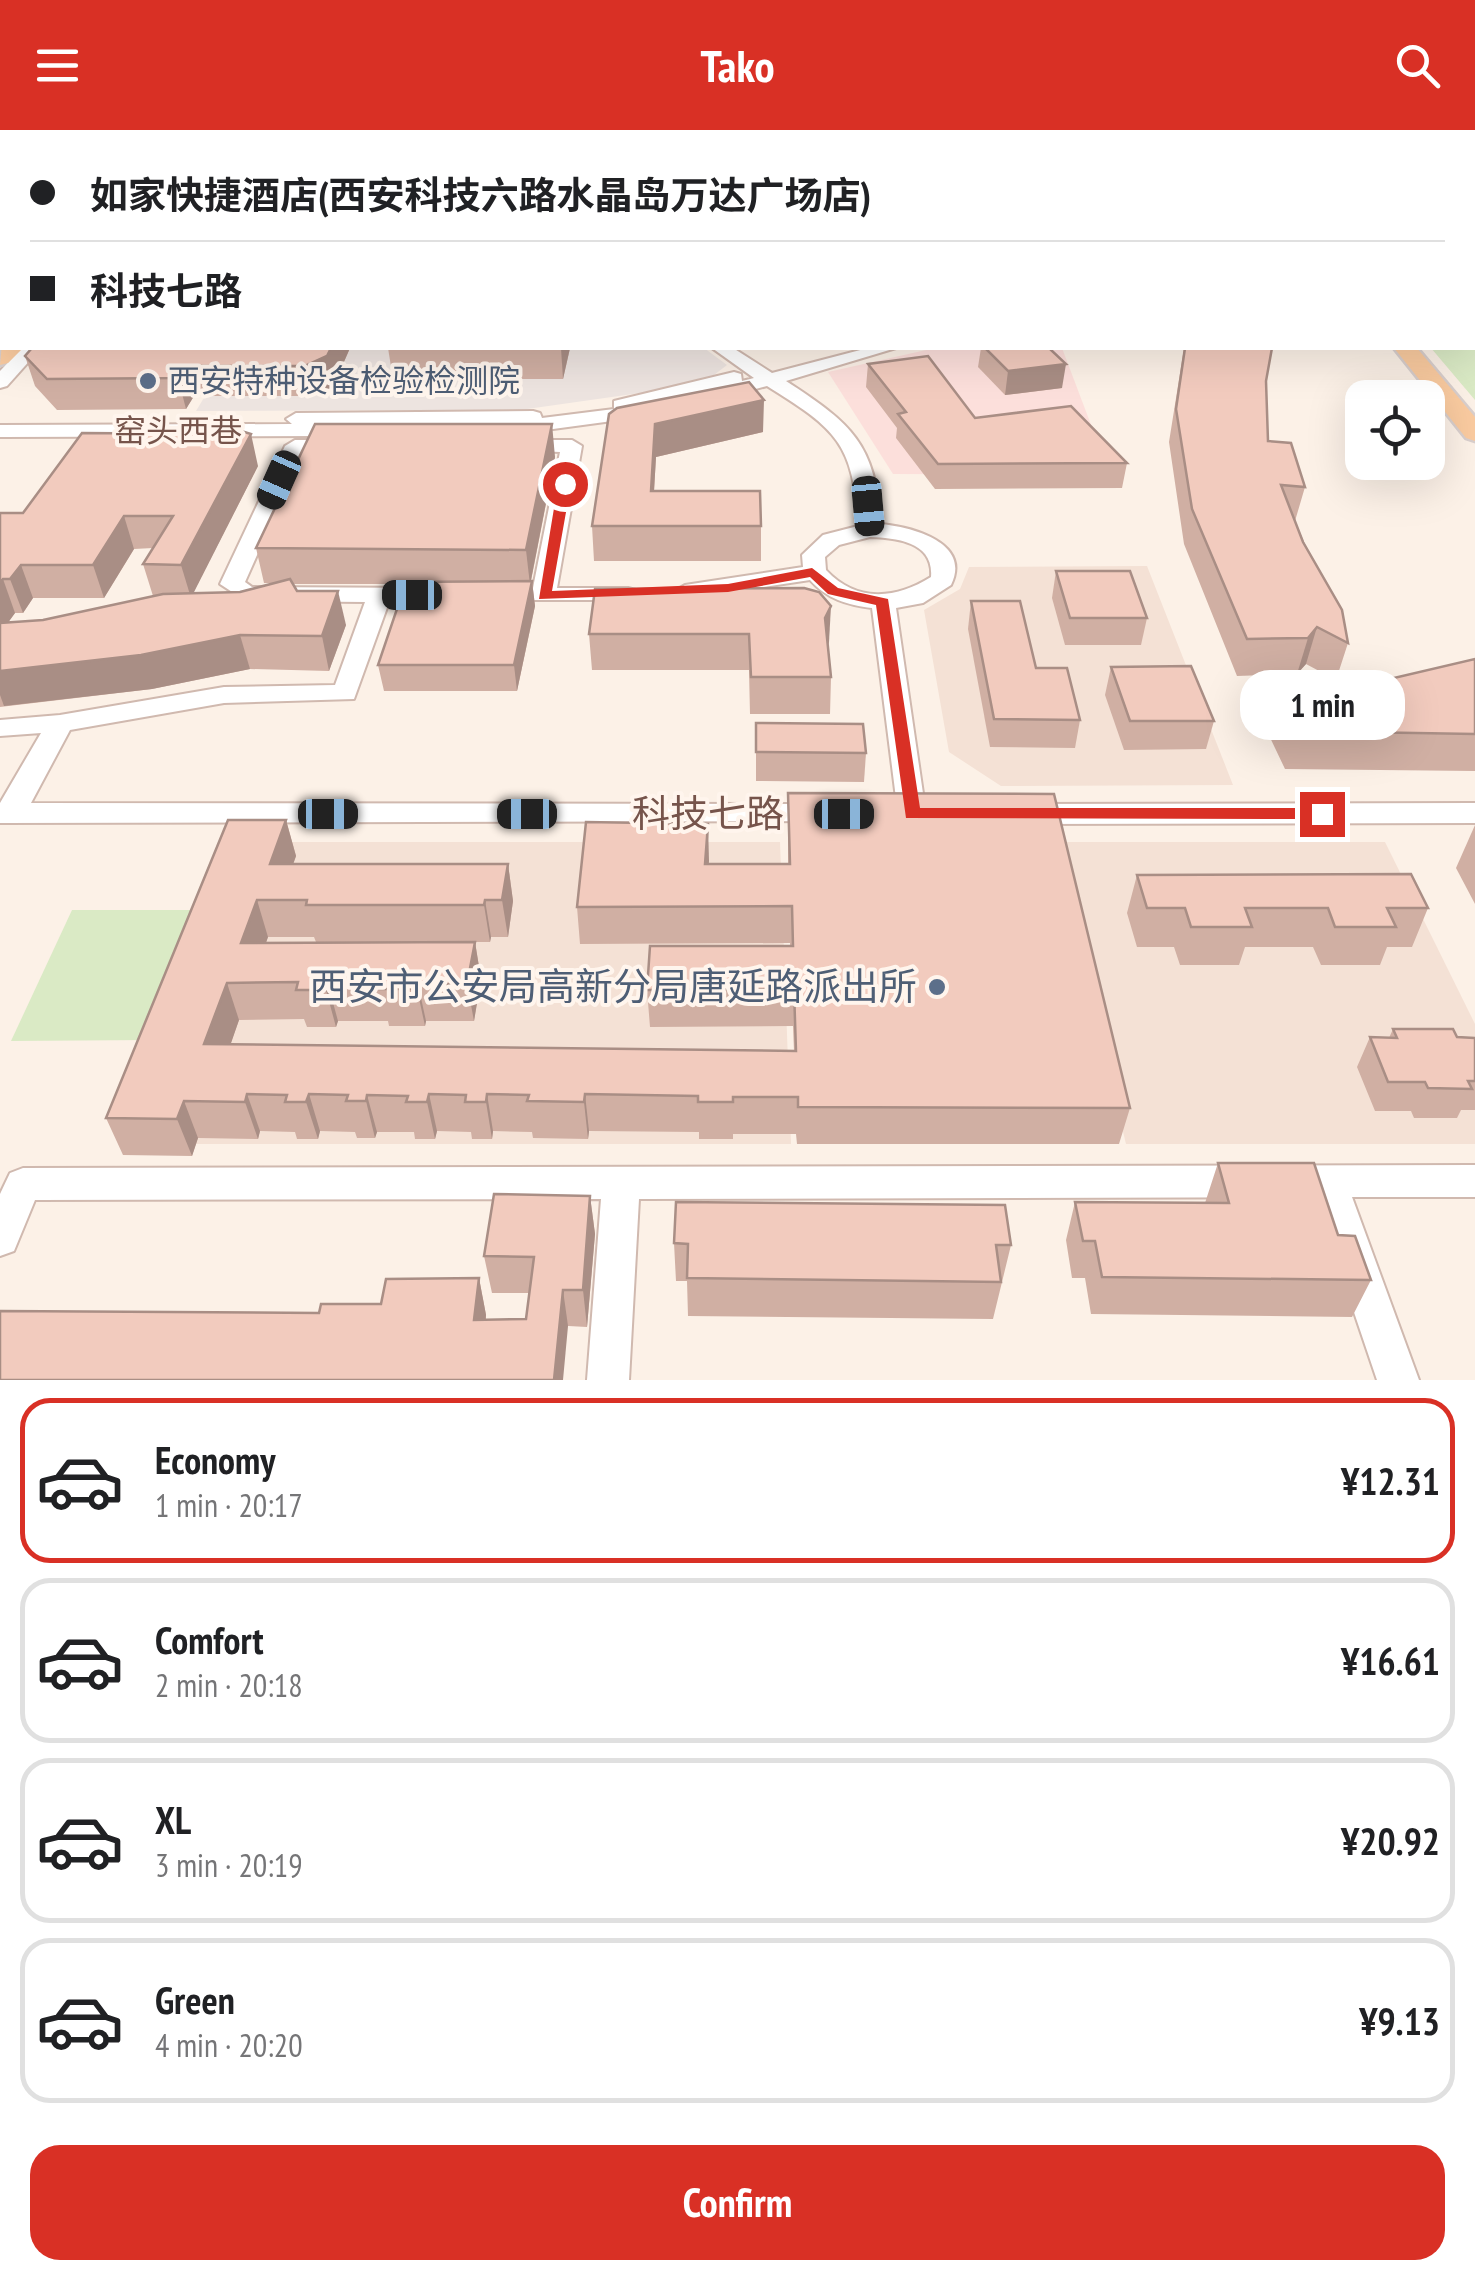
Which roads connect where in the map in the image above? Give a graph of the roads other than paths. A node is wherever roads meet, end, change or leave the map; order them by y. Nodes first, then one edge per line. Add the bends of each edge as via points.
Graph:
1 (30, 350) edge
2 (725, 350) edge
3 (844, 350) edge
4 (878, 350) edge
5 (1408, 350) edge
6 (763, 376) junction
7 (0, 382) edge
8 (0, 420) edge
9 (0, 431) edge
10 (1475, 433) edge
11 (374, 446) edge
12 (493, 446) edge
13 (870, 530) junction
14 (812, 572) junction
15 (379, 595) junction
16 (544, 596) junction
17 (882, 602) junction
18 (60, 723) junction
19 (0, 728) edge
20 (5, 814) edge
21 (844, 814) edge
22 (912, 814) edge
23 (1000, 814) edge
24 (1475, 814) edge
25 (1328, 1181) junction
26 (1475, 1181) edge
27 (621, 1183) junction
28 (0, 1239) edge
29 (608, 1380) edge
30 (1398, 1380) edge

1 - 7 street
2 - 6 street
3 - 6 street
4 - 6 street
5 - 10 main road
6 - 8 street, 窑头西巷 via 644,402 513,419
6 - 9 street, 窑头西巷 via 668,407 530,427
6 - 13 street via 829,422 862,463
11 - 15 street via 295,446 232,584 246,594
12 - 16 street via 572,446
13 - 14 street via 828,539 811,559
13 - 17 street via 929,544 946,567 932,590
14 - 16 street via 728,588
14 - 17 street via 833,591
15 - 16 street
15 - 18 street via 345,692 224,695
17 - 22 street
18 - 19 street
18 - 20 street
20 - 21 street, 科技七路
23 - 24 street
25 - 26 street
25 - 27 street
25 - 30 street
27 - 28 street via 23,1184
27 - 29 street

